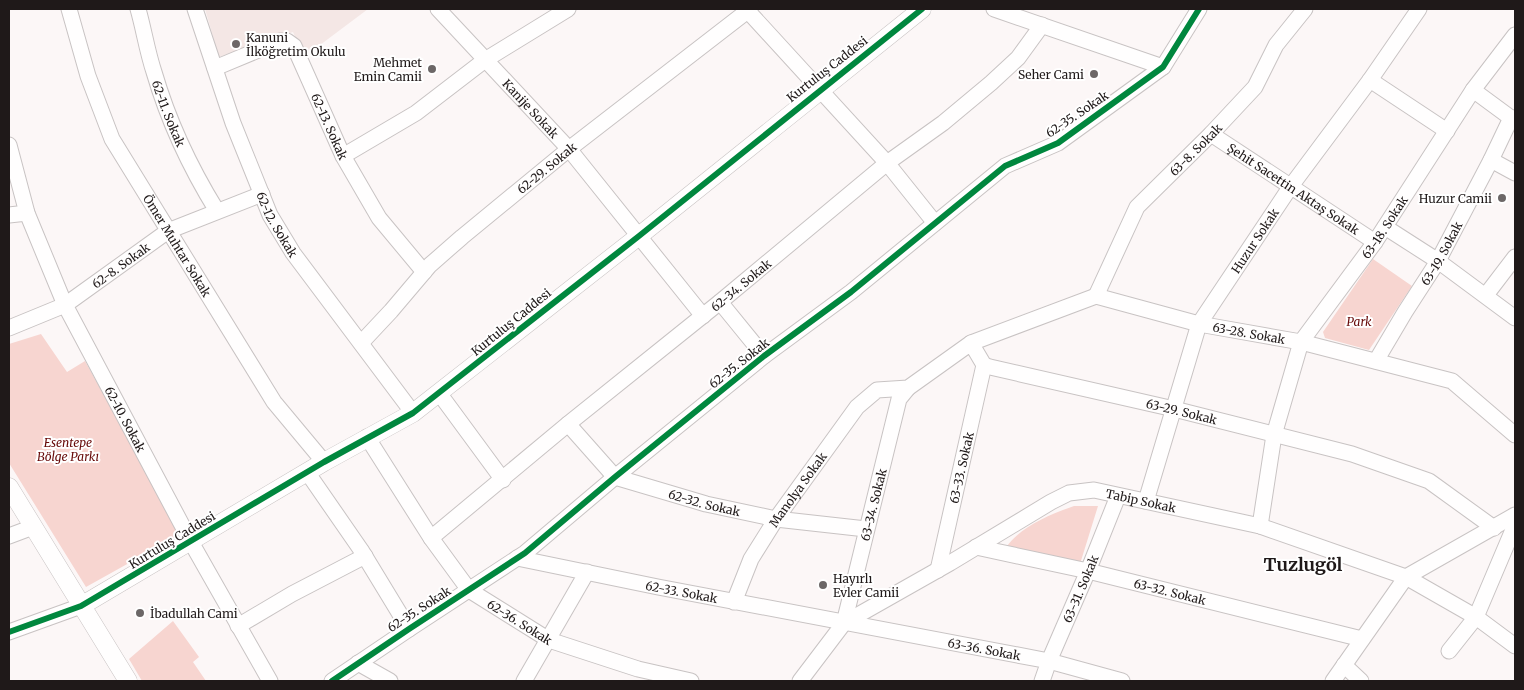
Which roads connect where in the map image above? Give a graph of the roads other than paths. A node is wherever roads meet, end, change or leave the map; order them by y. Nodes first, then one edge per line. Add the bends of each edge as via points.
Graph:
1 (69, 9) edge
2 (138, 9) edge
3 (195, 9) edge
4 (438, 9) edge
5 (568, 9) edge
6 (748, 9) edge
7 (922, 9) edge
8 (994, 9) edge
9 (1199, 9) edge
10 (1305, 9) edge
11 (1419, 9) edge
12 (1042, 25) junction
13 (1515, 35) edge
14 (486, 60) junction
15 (1163, 67) junction
16 (215, 68) junction
17 (1370, 80) junction
18 (820, 89) junction
19 (1473, 90) junction
20 (1513, 118) edge
21 (1447, 131) junction
22 (1212, 134) junction
23 (9, 145) edge
24 (569, 149) junction
25 (344, 156) junction
26 (1491, 160) junction
27 (887, 163) junction
28 (1515, 173) edge
29 (1291, 186) junction
30 (262, 194) junction
31 (216, 212) junction
32 (27, 213) junction
33 (9, 214) edge
34 (935, 223) junction
35 (1386, 227) junction
36 (168, 232) junction
37 (639, 236) junction
38 (1375, 242) junction
39 (1515, 257) edge
40 (1438, 261) junction
41 (424, 272) junction
42 (1486, 295) junction
43 (1096, 296) junction
44 (720, 302) junction
45 (65, 305) junction
46 (703, 316) junction
47 (1515, 318) edge
48 (1199, 324) junction
49 (9, 328) edge
50 (1301, 342) junction
51 (361, 343) junction
52 (971, 344) junction
53 (764, 356) junction
54 (1376, 361) junction
55 (984, 365) junction
56 (908, 388) junction
57 (439, 393) junction
58 (1174, 409) junction
59 (413, 413) junction
60 (568, 424) junction
61 (1274, 435) junction
62 (1515, 435) edge
63 (367, 437) junction
64 (324, 462) junction
65 (307, 472) junction
66 (615, 477) junction
67 (503, 480) junction
68 (9, 487) edge
69 (1118, 496) junction
70 (1146, 501) junction
71 (1515, 515) edge
72 (776, 519) junction
73 (1515, 525) edge
74 (1260, 526) junction
75 (33, 527) junction
76 (1494, 528) junction
77 (866, 529) junction
78 (9, 536) edge
79 (431, 538) junction
80 (191, 542) junction
81 (976, 547) junction
82 (365, 556) junction
83 (517, 558) junction
84 (938, 570) junction
85 (1088, 571) junction
86 (587, 572) junction
87 (1406, 577) junction
88 (469, 590) junction
89 (734, 602) junction
90 (81, 606) junction
91 (1476, 617) junction
92 (844, 623) junction
93 (238, 626) junction
94 (409, 629) junction
95 (9, 632) edge
96 (1362, 639) junction
97 (549, 640) junction
98 (1515, 646) edge
99 (1449, 651) dead end
100 (1049, 661) junction
101 (358, 663) junction
102 (1344, 665) junction
103 (128, 681) edge
104 (270, 681) edge
105 (332, 681) edge
106 (390, 681) edge
107 (524, 681) edge
108 (690, 681) edge
109 (800, 681) edge
110 (1042, 681) edge
111 (1122, 681) edge
112 (1333, 681) edge
113 (1361, 681) edge

1 - 36 street, Ömer Muhtar Sokak via 88,76 112,139
2 - 31 street, 62-11. Sokak via 167,108 196,177
3 - 16 street, 62-12. Sokak
4 - 14 street, Kanije Sokak
5 - 14 street
6 - 18 street
6 - 24 street, 62-29. Sokak
7 - 18 street, Kurtuluş Caddesi
8 - 12 street
9 - 15 street
10 - 22 street, 63-8. Sokak via 1276,45 1255,87
11 - 17 street, Huzur Sokak
12 - 15 street
12 - 27 street, 62-34. Sokak via 1018,58 991,83
13 - 19 street, 63-18. Sokak
14 - 24 street, Kanije Sokak
14 - 25 street via 416,113
15 - 34 street, 62-35. Sokak via 1058,143 1005,166
16 - 25 street, 62-13. Sokak via 280,41 290,43
16 - 30 street, 62-12. Sokak
17 - 21 street
17 - 29 street, Huzur Sokak
18 - 27 street
18 - 37 street, Kurtuluş Caddesi
19 - 20 street
19 - 21 street, 63-18. Sokak
20 - 26 street, 63-19. Sokak
21 - 35 street, 63-18. Sokak
22 - 29 street, Şehit Sacettin Aktaş Sokak
22 - 43 street, 63-8. Sokak via 1137,208
23 - 32 street, 62-10. Sokak
24 - 37 street, Kanije Sokak
24 - 41 street, 62-29. Sokak
25 - 41 street, 62-13. Sokak via 380,218
26 - 28 street
26 - 40 street, 63-19. Sokak
27 - 34 street
27 - 44 street, 62-34. Sokak
29 - 38 street, Şehit Sacettin Aktaş Sokak
29 - 48 street, Huzur Sokak
30 - 31 street, 62-8. Sokak
30 - 51 street, 62-12. Sokak via 270,215 293,253
31 - 36 street, 62-8. Sokak
32 - 33 street
32 - 45 street, 62-10. Sokak
34 - 53 street, 62-35. Sokak via 851,292
35 - 38 street, 63-18. Sokak
35 - 40 street
36 - 45 street, 62-8. Sokak
36 - 64 street, Ömer Muhtar Sokak via 274,402
37 - 46 street, Kanije Sokak
37 - 57 street, Kurtuluş Caddesi
38 - 50 street, 63-18. Sokak
39 - 42 street
40 - 42 street
40 - 54 street, 63-19. Sokak
41 - 51 street, 62-29. Sokak
42 - 47 street
43 - 48 street, 63-28. Sokak
43 - 52 street
44 - 46 street, 62-34. Sokak
44 - 53 street
45 - 49 street, 62-8. Sokak
45 - 80 street, 62-10. Sokak
46 - 60 street, 62-34. Sokak
48 - 50 street, 63-28. Sokak
48 - 58 street, Huzur Sokak
50 - 54 street, 63-28. Sokak
50 - 61 street
51 - 59 street, 62-12. Sokak
52 - 55 street
52 - 56 street
53 - 66 street, 62-35. Sokak
54 - 62 street, 63-28. Sokak via 1452,381
55 - 58 street, 63-29. Sokak
55 - 84 street, 63-33. Sokak
56 - 72 street, Manolya Sokak via 877,390 856,407
56 - 77 street, 63-34. Sokak via 898,398
57 - 59 street, Kurtuluş Caddesi
57 - 67 street
58 - 61 street, 63-29. Sokak
58 - 70 street, Huzur Sokak
59 - 63 street, Kurtuluş Caddesi
60 - 66 street
60 - 67 street, 62-34. Sokak
61 - 74 street
61 - 76 street, 63-29. Sokak via 1352,454 1429,481
63 - 64 street, Kurtuluş Caddesi
63 - 79 street, 62-36. Sokak
64 - 65 street, Kurtuluş Caddesi
65 - 80 street, Kurtuluş Caddesi
65 - 82 street
66 - 72 street, 62-32. Sokak via 706,504
66 - 83 street, 62-35. Sokak
67 - 79 street, 62-34. Sokak
68 - 75 street
69 - 70 street, Tabip Sokak
69 - 81 street, Tabip Sokak via 1094,490 1069,493
69 - 85 street, 63-31. Sokak
70 - 74 street, Tabip Sokak
71 - 76 street
72 - 77 street, 62-32. Sokak
72 - 89 street, Manolya Sokak via 751,559
73 - 91 street
74 - 87 street, Tabip Sokak
75 - 78 street
75 - 90 street
76 - 87 street
77 - 92 street, 63-34. Sokak
79 - 88 street, 62-36. Sokak
80 - 90 street, Kurtuluş Caddesi
80 - 93 street, 62-10. Sokak
81 - 84 street, Tabip Sokak
81 - 85 street, 63-32. Sokak
82 - 93 street
82 - 94 street
83 - 86 street, 62-33. Sokak
83 - 88 street, 62-35. Sokak
84 - 92 street, Tabip Sokak
85 - 96 street, 63-32. Sokak
85 - 100 street, 63-31. Sokak
86 - 89 street, 62-33. Sokak
86 - 97 street
87 - 91 street, Tabip Sokak
87 - 96 street
88 - 94 street, 62-35. Sokak
88 - 97 street, 62-36. Sokak
89 - 92 street, 62-33. Sokak
90 - 95 street
90 - 103 street
91 - 98 street, Tabip Sokak
91 - 99 street
92 - 100 street, 63-36. Sokak
92 - 109 street, Tabip Sokak
93 - 104 street, 62-10. Sokak
94 - 101 street, 62-35. Sokak
96 - 102 street
97 - 107 street
97 - 108 street, 62-36. Sokak via 638,669
100 - 110 street, 63-31. Sokak
100 - 111 street, 63-36. Sokak
101 - 105 street, 62-35. Sokak
101 - 106 street
102 - 112 street
102 - 113 street

